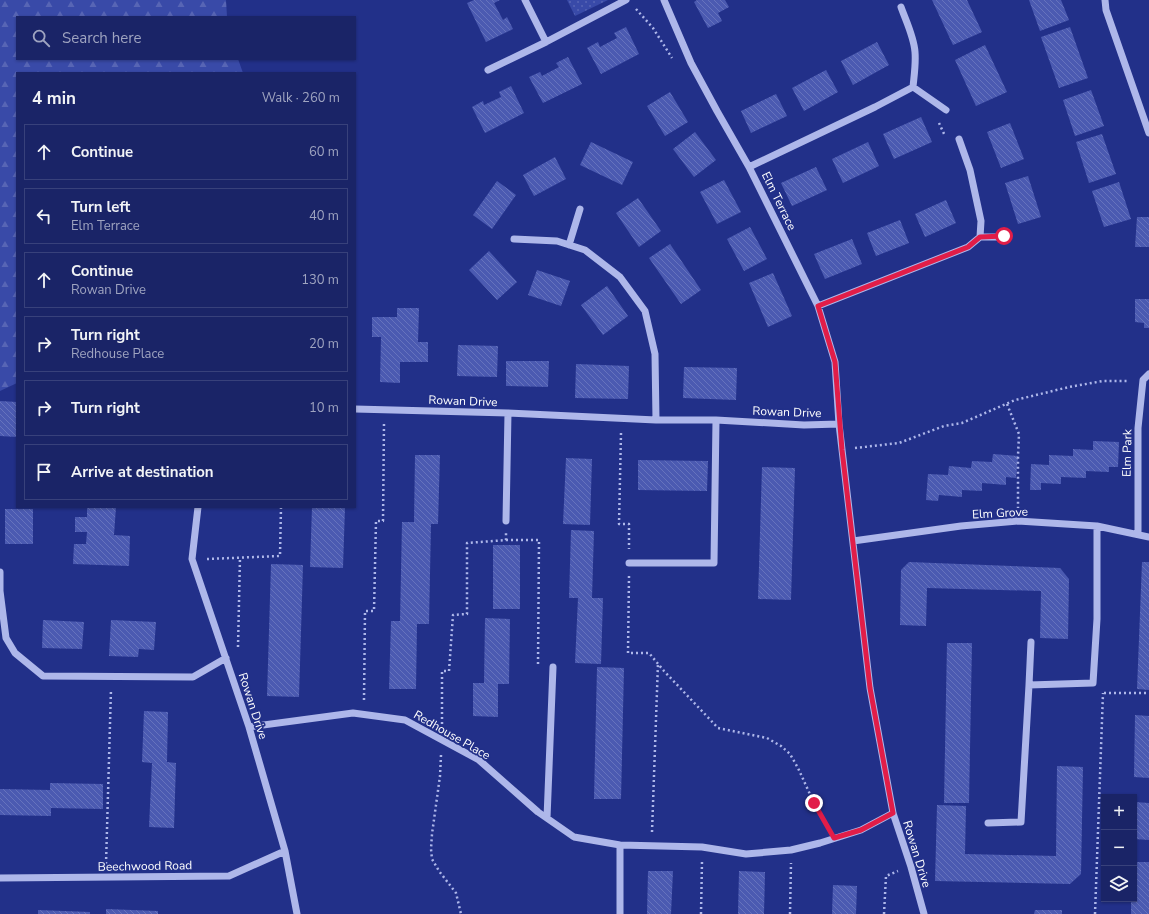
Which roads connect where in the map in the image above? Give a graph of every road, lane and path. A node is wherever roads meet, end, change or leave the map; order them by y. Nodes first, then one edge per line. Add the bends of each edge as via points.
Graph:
1 (525, 0) edge
2 (626, 0) edge
3 (664, 0) edge
4 (1105, 0) edge
5 (633, 6) dead end
6 (901, 7) dead end
7 (546, 42) junction
8 (691, 62) junction
9 (488, 70) dead end
10 (913, 87) junction
11 (946, 110) joint
12 (1149, 132) edge
13 (959, 139) joint
14 (749, 166) junction
15 (580, 209) dead end
16 (1004, 236) dead end
17 (980, 237) junction
18 (514, 239) dead end
19 (569, 245) junction
20 (818, 306) junction
21 (1149, 374) edge
22 (1144, 380) junction
23 (1007, 404) junction
24 (356, 409) edge
25 (384, 410) junction
26 (508, 413) junction
27 (622, 418) junction
28 (656, 420) junction
29 (716, 420) junction
30 (839, 424) junction
31 (842, 450) junction
32 (198, 508) edge
33 (281, 508) edge
34 (506, 521) joint
35 (1018, 521) junction
36 (1097, 526) junction
37 (1138, 534) junction
38 (1149, 536) edge
39 (506, 540) junction
40 (853, 541) junction
41 (240, 557) junction
42 (192, 559) junction
43 (629, 563) junction
44 (0, 572) edge
45 (0, 591) edge
46 (1031, 642) dead end
47 (238, 651) dead end
48 (226, 658) junction
49 (658, 663) junction
50 (553, 667) joint
51 (112, 676) junction
52 (1030, 685) junction
53 (1149, 693) edge
54 (364, 714) junction
55 (249, 727) junction
56 (442, 740) junction
57 (893, 813) junction
58 (547, 818) junction
59 (988, 823) dead end
60 (834, 838) junction
61 (620, 845) junction
62 (652, 846) junction
63 (702, 847) junction
64 (791, 850) junction
65 (285, 851) junction
66 (911, 867) junction
67 (105, 877) junction
68 (0, 878) edge
69 (297, 914) edge
70 (461, 914) edge
71 (620, 914) edge
72 (701, 914) edge
73 (790, 914) edge
74 (884, 914) edge
75 (924, 914) edge
76 (1095, 914) edge

1 - 7 street
2 - 7 street
3 - 8 street, Elm Terrace
4 - 12 street via 1106,10
5 - 8 path via 653,28 678,69
6 - 10 street via 915,51
7 - 9 street
8 - 14 street, Elm Terrace
10 - 11 street
10 - 14 street
11 - 13 path via 938,123 948,142
13 - 17 street via 970,170 981,221
14 - 20 street, Elm Terrace
15 - 19 street
16 - 17 street
17 - 20 street via 968,247
18 - 19 street via 557,241
19 - 28 street via 585,250 620,277 645,311 655,354
20 - 30 street, Elm Terrace via 835,362
21 - 22 street
22 - 23 path via 1103,381 1069,387
22 - 37 street, Elm Park via 1138,428
23 - 31 path via 962,423 944,426 899,443
23 - 35 path via 1019,434
24 - 25 street, Rowan Drive
25 - 26 street, Rowan Drive
25 - 54 path via 383,521 376,521 374,611 365,611
26 - 27 street, Rowan Drive
26 - 34 street
27 - 28 street, Rowan Drive
27 - 43 path via 619,524 630,524
28 - 29 street, Rowan Drive
29 - 30 street, Rowan Drive via 804,425
29 - 43 street via 714,563
30 - 31 street, Rowan Drive
31 - 40 street, Rowan Drive
32 - 42 street, Rowan Drive
33 - 41 path via 280,556
34 - 39 path
35 - 36 street, Elm Grove
35 - 40 street, Elm Grove
36 - 37 street, Elm Grove
36 - 52 street via 1097,619 1093,684
37 - 38 street, Elm Grove
39 - 50 path via 539,540 538,666
39 - 56 path via 467,543 467,614 453,615 449,671 442,671
40 - 57 street, Rowan Drive via 870,688
41 - 42 path
41 - 47 path
42 - 48 street, Rowan Drive
43 - 49 path via 628,653 649,653
44 - 45 street
45 - 51 street via 6,638 15,653 43,676
46 - 52 street
48 - 51 street via 193,677
48 - 55 street, Rowan Drive
49 - 60 path via 718,728 767,738 790,754
49 - 62 path
50 - 58 street
51 - 67 path
52 - 59 street via 1021,822
53 - 76 path via 1103,693
54 - 55 street, Redhouse Place via 353,713
54 - 56 street, Redhouse Place via 405,720
55 - 65 street, Rowan Drive
56 - 58 street, Redhouse Place via 479,760
56 - 70 path via 432,834 432,859 456,893
57 - 60 street, Redhouse Place via 861,830
57 - 66 street, Rowan Drive
58 - 61 street, Redhouse Place via 574,837
60 - 64 street, Redhouse Place
61 - 62 street, Redhouse Place
61 - 71 street
62 - 63 street, Redhouse Place
63 - 64 street, Redhouse Place via 746,854
63 - 72 path
64 - 73 path
65 - 67 street, Beechwood Road via 229,876
65 - 69 street, Rowan Drive
66 - 74 path via 886,876
66 - 75 street, Rowan Drive
67 - 68 street, Beechwood Road

